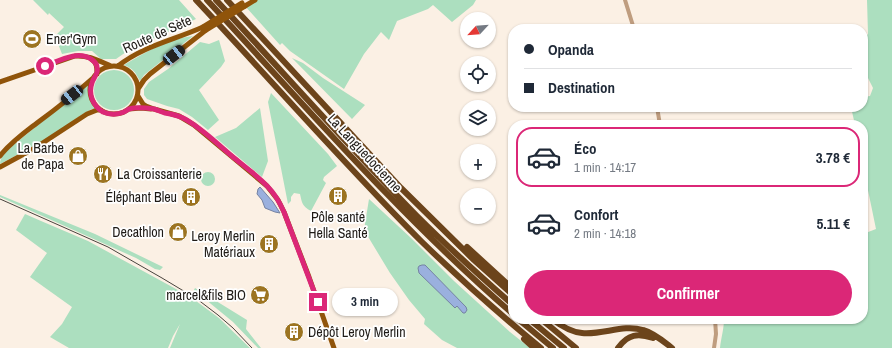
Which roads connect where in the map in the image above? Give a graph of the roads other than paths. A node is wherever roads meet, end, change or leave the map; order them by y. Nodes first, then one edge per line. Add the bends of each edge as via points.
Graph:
1 (196, 0) edge
2 (207, 0) edge
3 (216, 0) edge
4 (227, 0) edge
5 (255, 0) edge
6 (625, 0) edge
7 (245, 3) edge
8 (632, 24) edge
9 (204, 28) junction
10 (85, 56) junction
11 (111, 66) junction
12 (118, 66) junction
13 (96, 75) junction
14 (0, 82) edge
15 (138, 90) junction
16 (138, 96) junction
17 (129, 109) junction
18 (154, 109) junction
19 (101, 110) junction
20 (0, 156) edge
21 (0, 167) edge
22 (415, 202) junction
23 (468, 285) junction
24 (508, 285) edge
25 (508, 291) edge
26 (508, 300) edge
27 (508, 310) edge
28 (508, 320) edge
29 (513, 324) edge
30 (524, 324) edge
31 (535, 324) edge
32 (548, 324) edge
33 (559, 324) edge
34 (715, 324) edge
35 (334, 348) edge
36 (534, 348) edge
37 (540, 348) edge
38 (553, 348) edge
39 (564, 348) edge
40 (576, 348) edge
41 (618, 348) edge
42 (668, 348) edge
43 (672, 348) edge
44 (714, 348) edge

1 - 23 highway via 374,192
2 - 27 highway, La Languedocienne via 393,200 459,266
3 - 26 highway, La Languedocienne via 403,201
4 - 22 highway
5 - 7 main road, Route de Sète
6 - 8 street
7 - 9 main road, Route de Sète, bridge
9 - 12 main road, Route de Sète via 136,54
9 - 15 main road, Route de Sète via 150,74
10 - 11 main road
10 - 13 main road via 96,65
10 - 14 main road via 71,57
11 - 12 main road
11 - 13 main road
12 - 15 main road via 130,72
13 - 19 main road via 90,88 93,101
13 - 20 main road via 15,140
15 - 16 main road
16 - 17 main road
16 - 18 main road via 143,104
17 - 18 main road
17 - 19 main road via 117,114
18 - 35 main road via 179,116 194,125 267,186 278,200
19 - 21 main road via 87,114
22 - 24 highway
22 - 25 highway
23 - 28 highway
23 - 36 highway
29 - 37 highway
30 - 38 highway
31 - 39 highway
32 - 40 highway
33 - 43 highway via 581,333 622,328 640,329
34 - 44 street
41 - 42 highway via 628,338 640,335 654,338

